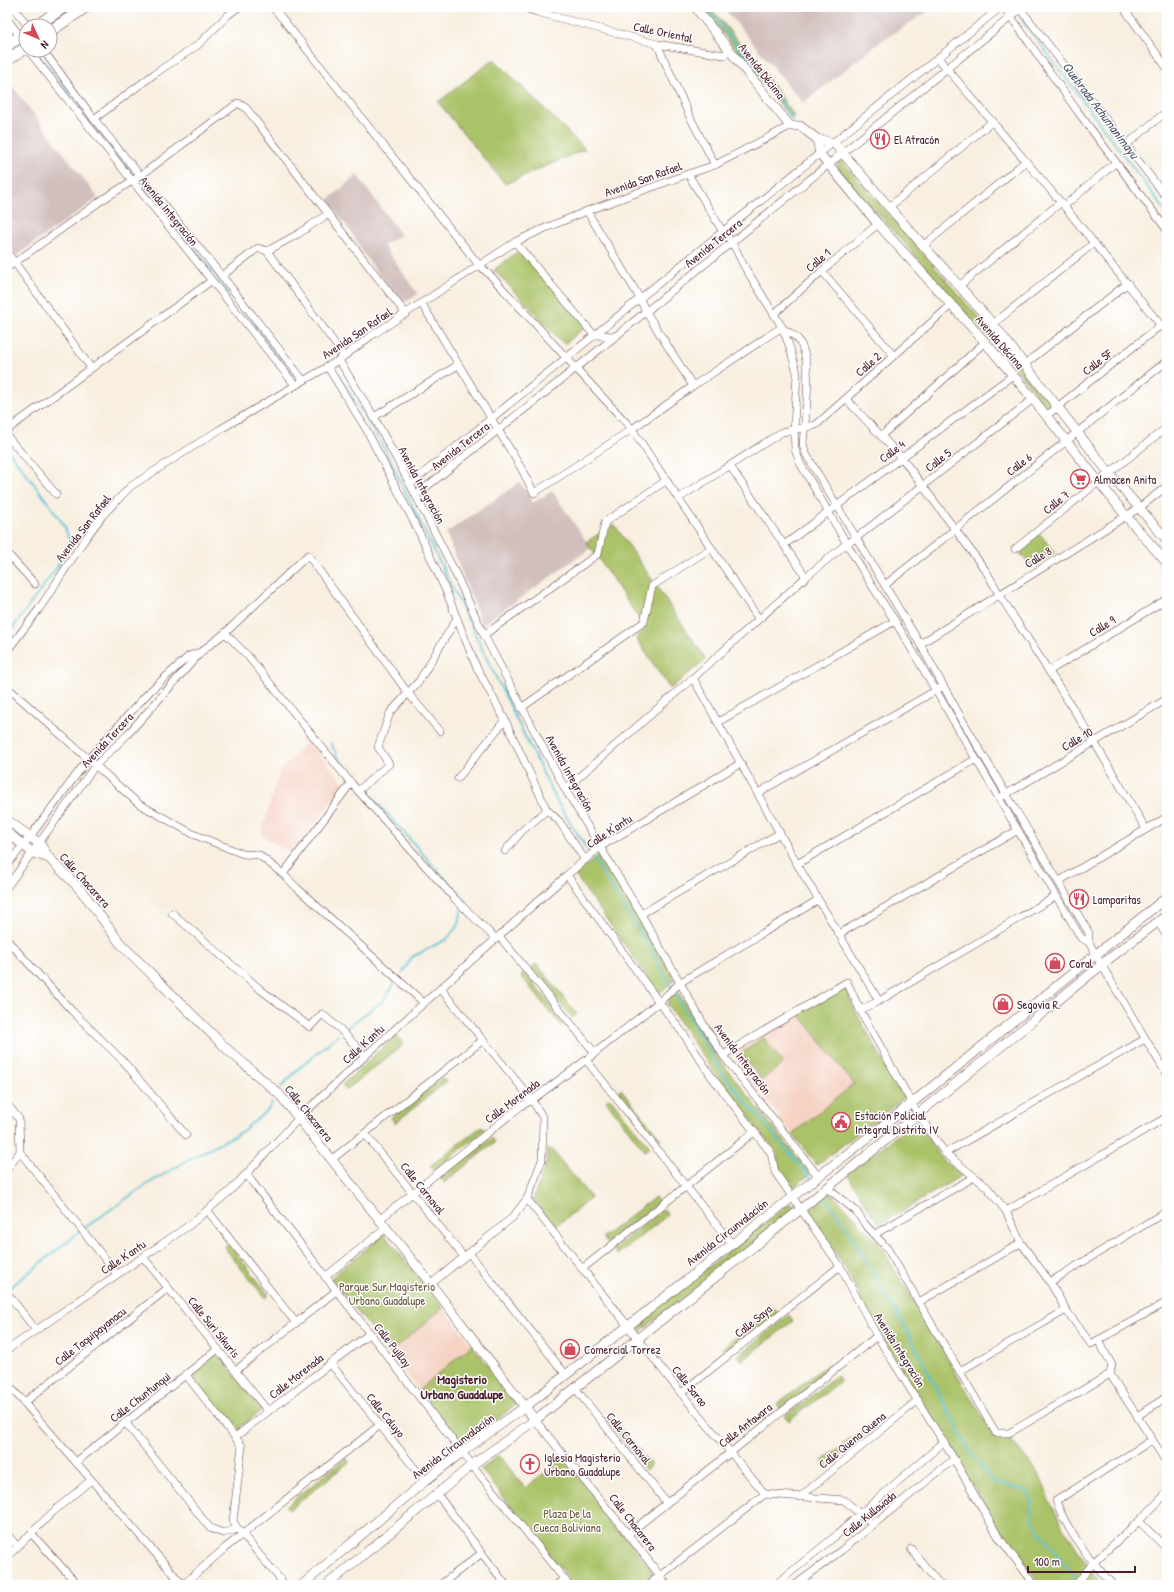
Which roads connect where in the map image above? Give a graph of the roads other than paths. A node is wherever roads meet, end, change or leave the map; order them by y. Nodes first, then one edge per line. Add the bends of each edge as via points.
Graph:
1 (12, 7) edge
2 (64, 7) edge
3 (86, 7) edge
4 (239, 7) edge
5 (273, 7) edge
6 (522, 7) edge
7 (695, 7) edge
8 (1002, 7) edge
9 (1123, 7) edge
10 (1021, 8) edge
11 (1011, 17) junction
12 (21, 18) edge
13 (48, 18) edge
14 (7, 19) edge
15 (58, 26) edge
16 (18, 29) edge
17 (18, 37) edge
18 (657, 44) junction
19 (7, 45) edge
20 (730, 50) junction
21 (18, 53) edge
22 (34, 58) edge
23 (49, 58) edge
24 (938, 58) junction
25 (7, 60) edge
26 (1167, 68) edge
27 (946, 69) junction
28 (1167, 111) edge
29 (94, 119) junction
30 (993, 121) junction
31 (790, 126) junction
32 (817, 139) junction
33 (834, 143) junction
34 (1126, 145) junction
35 (842, 153) junction
36 (820, 154) junction
37 (1026, 161) junction
38 (1116, 163) junction
39 (828, 164) junction
40 (715, 165) junction
41 (688, 174) junction
42 (140, 176) junction
43 (131, 181) junction
44 (1167, 198) edge
45 (1063, 204) junction
46 (889, 207) junction
47 (587, 211) junction
48 (328, 214) junction
49 (878, 224) junction
50 (1167, 230) edge
51 (723, 232) junction
52 (515, 242) junction
53 (732, 242) junction
54 (1094, 243) junction
55 (923, 246) junction
56 (7, 252) edge
57 (267, 252) junction
58 (15, 262) junction
59 (479, 265) junction
60 (7, 268) edge
61 (822, 271) junction
62 (222, 276) junction
63 (211, 281) junction
64 (1128, 283) junction
65 (959, 286) junction
66 (640, 299) junction
67 (422, 304) junction
68 (951, 305) junction
69 (646, 312) junction
70 (406, 314) junction
71 (774, 314) junction
72 (993, 324) junction
73 (1161, 325) junction
74 (782, 328) junction
75 (1167, 333) edge
76 (594, 335) junction
77 (616, 336) junction
78 (985, 342) junction
79 (894, 356) junction
80 (341, 358) junction
81 (566, 358) junction
82 (1167, 361) edge
83 (458, 364) junction
84 (1025, 364) junction
85 (327, 366) junction
86 (91, 368) junction
87 (575, 368) junction
88 (1013, 375) junction
89 (303, 380) junction
90 (295, 385) junction
91 (693, 386) junction
92 (846, 399) junction
93 (1033, 399) junction
94 (1058, 406) junction
95 (1046, 416) junction
96 (374, 417) junction
97 (490, 418) junction
98 (1167, 427) edge
99 (804, 428) junction
100 (632, 429) junction
101 (794, 429) junction
102 (7, 430) edge
103 (498, 430) junction
104 (1077, 431) junction
105 (7, 436) edge
106 (881, 436) junction
107 (1066, 441) junction
108 (902, 458) junction
109 (730, 466) junction
110 (1109, 473) junction
111 (667, 480) junction
112 (1099, 481) junction
113 (410, 484) junction
114 (922, 486) junction
115 (1167, 486) edge
116 (56, 494) dead end
117 (416, 495) junction
118 (679, 498) junction
119 (837, 506) junction
120 (1139, 508) junction
121 (829, 512) junction
122 (1126, 516) junction
123 (955, 529) junction
124 (856, 538) junction
125 (1167, 540) edge
126 (846, 544) junction
127 (784, 545) junction
128 (711, 548) junction
129 (1015, 549) dead end
130 (7, 553) edge
131 (1167, 563) edge
132 (806, 577) junction
133 (35, 584) dead end
134 (885, 585) junction
135 (999, 594) junction
136 (1167, 599) edge
137 (457, 618) junction
138 (758, 618) junction
139 (895, 621) junction
140 (224, 633) junction
141 (484, 635) junction
142 (920, 644) junction
143 (202, 651) junction
144 (7, 652) edge
145 (1049, 671) junction
146 (693, 678) junction
147 (944, 685) junction
148 (7, 687) edge
149 (936, 690) junction
150 (408, 693) junction
151 (1167, 698) edge
152 (521, 708) junction
153 (505, 720) junction
154 (718, 722) junction
155 (440, 731) dead end
156 (1094, 742) junction
157 (89, 758) junction
158 (976, 759) junction
159 (741, 763) junction
160 (95, 766) junction
161 (458, 778) dead end
162 (351, 783) junction
163 (565, 789) junction
164 (359, 790) junction
165 (758, 793) junction
166 (1006, 794) junction
167 (999, 798) junction
168 (547, 810) junction
169 (1167, 817) edge
170 (7, 820) edge
171 (1146, 829) junction
172 (1018, 830) junction
173 (7, 832) edge
174 (780, 833) junction
175 (26, 841) junction
176 (40, 844) junction
177 (600, 847) junction
178 (505, 851) dead end
179 (33, 853) junction
180 (589, 857) junction
181 (49, 858) junction
182 (797, 864) junction
183 (7, 865) edge
184 (283, 874) junction
185 (567, 875) junction
186 (1059, 881) junction
187 (7, 887) edge
188 (1056, 896) junction
189 (1167, 897) edge
190 (818, 900) junction
191 (172, 913) dead end
192 (641, 914) junction
193 (1167, 914) edge
194 (1158, 922) junction
195 (839, 934) junction
196 (1167, 936) edge
197 (498, 938) junction
198 (7, 940) edge
199 (1089, 942) junction
200 (1095, 954) junction
201 (1102, 965) junction
202 (681, 982) junction
203 (441, 989) junction
204 (879, 1001) junction
205 (659, 1002) junction
206 (424, 1003) junction
207 (860, 1010) junction
208 (1145, 1039) junction
209 (482, 1040) junction
210 (595, 1053) junction
211 (722, 1055) junction
212 (365, 1056) junction
213 (586, 1060) junction
214 (1167, 1075) edge
215 (532, 1100) junction
216 (912, 1102) junction
217 (7, 1104) edge
218 (918, 1114) junction
219 (1167, 1117) edge
220 (299, 1118) junction
221 (754, 1132) junction
222 (365, 1134) junction
223 (186, 1135) dead end
224 (20, 1152) junction
225 (945, 1153) junction
226 (332, 1160) junction
227 (7, 1169) edge
228 (246, 1174) junction
229 (974, 1177) junction
230 (814, 1179) junction
231 (686, 1186) junction
232 (823, 1191) junction
233 (413, 1193) junction
234 (791, 1197) junction
235 (527, 1199) junction
236 (801, 1209) junction
237 (207, 1210) junction
238 (1006, 1211) junction
239 (1167, 1211) edge
240 (379, 1220) junction
241 (386, 1228) junction
242 (875, 1234) junction
243 (731, 1243) junction
244 (1021, 1243) junction
245 (466, 1255) junction
246 (143, 1257) junction
247 (840, 1266) junction
248 (582, 1269) junction
249 (117, 1274) junction
250 (325, 1277) junction
251 (1050, 1282) junction
252 (431, 1284) junction
253 (168, 1288) junction
254 (336, 1291) junction
255 (7, 1293) edge
256 (919, 1302) junction
257 (1167, 1302) edge
258 (1066, 1310) junction
259 (296, 1323) junction
260 (628, 1326) junction
261 (36, 1330) junction
262 (370, 1333) junction
263 (877, 1336) junction
264 (638, 1338) junction
265 (1098, 1340) junction
266 (218, 1349) junction
267 (7, 1350) edge
268 (330, 1363) junction
269 (235, 1371) junction
270 (960, 1371) junction
271 (1110, 1374) junction
272 (186, 1375) junction
273 (566, 1375) junction
274 (7, 1383) edge
275 (575, 1388) junction
276 (12, 1389) junction
277 (681, 1393) junction
278 (7, 1394) edge
279 (1167, 1397) edge
280 (918, 1400) junction
281 (25, 1402) junction
282 (525, 1407) junction
283 (268, 1411) junction
284 (1137, 1416) junction
285 (535, 1420) junction
286 (125, 1422) junction
287 (380, 1425) junction
288 (235, 1437) junction
289 (1152, 1440) junction
290 (944, 1442) junction
291 (730, 1451) junction
292 (462, 1452) junction
293 (954, 1459) junction
294 (76, 1462) junction
295 (1167, 1464) edge
296 (472, 1465) junction
297 (91, 1480) junction
298 (425, 1482) junction
299 (1167, 1493) edge
300 (436, 1494) junction
301 (765, 1494) junction
302 (800, 1497) junction
303 (666, 1502) junction
304 (860, 1514) junction
305 (1139, 1521) junction
306 (873, 1525) junction
307 (240, 1532) junction
308 (31, 1533) junction
309 (7, 1534) edge
310 (628, 1534) junction
311 (17, 1546) junction
312 (911, 1549) dead end
313 (1167, 1549) edge
314 (482, 1553) junction
315 (7, 1557) edge
316 (1093, 1563) junction
317 (660, 1576) junction
318 (564, 1579) junction
319 (78, 1585) edge
320 (285, 1585) edge
321 (302, 1585) edge
322 (326, 1585) edge
323 (440, 1585) edge
324 (506, 1585) edge
325 (556, 1585) edge
326 (569, 1585) edge
327 (648, 1585) edge
328 (667, 1585) edge
329 (775, 1585) edge
330 (795, 1585) edge
331 (940, 1585) edge
332 (1035, 1585) edge
333 (1076, 1585) edge
334 (1113, 1585) edge

1 - 12 street
2 - 13 highway
3 - 15 highway
4 - 29 street via 198,45
5 - 59 street
6 - 18 street, Calle Oriental
7 - 20 main road, Avenida Décima
8 - 11 street
8 - 24 street, Avenida Tercera
9 - 26 street
10 - 11 street, Avenida Tercera
10 - 34 street
11 - 27 street, Avenida Tercera
11 - 38 street
14 - 16 street
17 - 19 highway
18 - 20 street, Calle Oriental via 724,55
18 - 40 street
20 - 31 main road, Avenida Décima
21 - 25 highway
22 - 43 street, Avenida Integración
23 - 29 street, Avenida Integración
24 - 27 street
24 - 33 street, Avenida Tercera
27 - 30 street
27 - 35 street, Avenida Tercera
28 - 34 street
29 - 42 street, Avenida Integración
30 - 37 street
30 - 46 street
31 - 32 main road via 800,126
31 - 40 street, Avenida San Rafael
32 - 33 main road
32 - 36 main road, Avenida Décima
33 - 35 main road, Avenida Décima
33 - 36 street, Avenida Tercera
34 - 44 street
35 - 39 street, Avenida Tercera
35 - 46 main road, Avenida Décima
36 - 39 main road, Avenida Décima
36 - 51 street, Avenida Tercera
37 - 45 street
37 - 55 street
38 - 45 street
38 - 50 street
39 - 49 main road, Avenida Décima
39 - 53 street, Avenida Tercera
40 - 41 street, Avenida San Rafael
41 - 47 street, Avenida San Rafael
41 - 51 street
42 - 43 street
42 - 48 street via 238,103 246,108
42 - 62 street, Avenida Integración
43 - 58 street
43 - 63 street, Avenida Integración
45 - 54 street
45 - 65 street
46 - 55 main road, Avenida Décima
47 - 52 street, Avenida San Rafael
47 - 66 street
48 - 57 street
48 - 70 street
49 - 61 street, Calle 1
49 - 68 main road, Avenida Décima
51 - 53 street
51 - 66 street, Avenida Tercera
52 - 59 street, Avenida San Rafael
52 - 76 street
53 - 69 street, Avenida Tercera
53 - 71 street
54 - 64 street
54 - 72 street
55 - 65 main road, Avenida Décima
56 - 58 street
57 - 62 street via 258,248
57 - 80 street, Avenida Integración
58 - 60 street
58 - 86 street
59 - 67 street, Avenida San Rafael
59 - 81 street
61 - 71 street, Calle 1
61 - 79 street
62 - 89 street, Avenida Integración
63 - 86 street
63 - 90 street, Avenida Integración
64 - 73 street
64 - 84 street
65 - 72 main road, Avenida Décima
66 - 69 street
66 - 76 street, Avenida Tercera
67 - 70 street, Avenida San Rafael
67 - 83 street
68 - 78 main road, Avenida Décima
68 - 79 street, Calle 2
69 - 77 street, Avenida Tercera
69 - 91 street
70 - 80 street, Avenida San Rafael
71 - 74 street
72 - 84 main road, Avenida Décima
73 - 75 street
73 - 94 street, Calle 5F
74 - 91 street
74 - 99 street via 797,338 807,363
74 - 101 street via 796,373
76 - 77 street
76 - 81 street, Avenida Tercera
77 - 87 street, Avenida Tercera
78 - 88 main road, Avenida Décima
78 - 106 street
79 - 92 street, Calle 2
80 - 85 street, Avenida San Rafael
80 - 96 street, Avenida Integración
81 - 87 street
81 - 97 street, Avenida Tercera
82 - 104 street, Calle 6
83 - 96 street
83 - 97 street
84 - 94 main road, Avenida Décima
85 - 89 street, Avenida San Rafael
85 - 137 street, Avenida Integración via 366,429 420,534
86 - 102 street
87 - 100 street
87 - 103 street, Avenida Tercera
88 - 93 main road, Avenida Décima
88 - 108 street, Calle 4
89 - 90 street, Avenida San Rafael
90 - 144 street, Avenida San Rafael via 131,486 103,515 85,539
91 - 100 street
92 - 99 street, Calle 2 via 816,425
92 - 106 street
93 - 95 main road, Avenida Décima
93 - 114 street, Calle 5
94 - 95 street, Calle 5F
94 - 104 main road, Avenida Décima
95 - 107 main road, Avenida Décima
96 - 113 street, Avenida Integración
97 - 103 street
97 - 113 street, Avenida Tercera
98 - 110 street, Calle 7
99 - 101 street, Calle 2
99 - 119 street via 803,444 806,454
100 - 103 street via 534,492
100 - 111 street
101 - 109 street, Calle 2 via 782,432
101 - 121 street via 795,449 800,463
103 - 117 street, Avenida Tercera
104 - 107 street, Calle 6
104 - 110 main road, Avenida Décima
105 - 116 street
106 - 108 street
107 - 112 main road, Avenida Décima
107 - 123 street, Calle 6
108 - 114 street
108 - 119 street, Calle 4
109 - 118 street, Calle 2
109 - 127 street
110 - 112 street, Calle 7
110 - 120 main road, Avenida Décima
111 - 118 street
111 - 141 street via 605,522 598,554
112 - 122 main road, Avenida Décima
112 - 129 street, Calle 7
113 - 117 street, Avenida Integración
114 - 123 street
114 - 124 street, Calle 5
115 - 120 street, Calle 8
117 - 141 street, Avenida Integración
118 - 128 street
119 - 121 street, Calle 4
119 - 124 street
120 - 122 street, Calle 8
120 - 125 main road, Avenida Décima
121 - 126 street
121 - 127 street, Calle 4
122 - 131 main road, Avenida Décima
122 - 135 street, Calle 8
123 - 134 street, Calle 6
123 - 135 street via 986,571
124 - 126 street, Calle 5
124 - 134 street
126 - 132 street, Calle 5
126 - 139 street
127 - 132 street
128 - 138 street
128 - 152 street via 652,586 644,622
130 - 133 street
132 - 138 street, Calle 5
134 - 142 street
135 - 142 street, Calle 8
135 - 145 street
136 - 145 street, Calle 9
137 - 150 street via 419,681
137 - 153 street, Avenida Integración via 476,666
138 - 146 street, Calle 5
139 - 149 street
139 - 154 street
140 - 143 street, Avenida Tercera
140 - 150 street, Avenida Tercera via 308,555
140 - 162 street via 247,655
141 - 152 street, Avenida Integración
142 - 147 street
143 - 157 street, Avenida Tercera via 189,656 150,691
143 - 160 street, Avenida Tercera via 127,735
145 - 156 street
146 - 154 street
146 - 163 street, Calle 5
147 - 149 street
147 - 166 street
148 - 157 street
149 - 158 street
149 - 165 street
150 - 155 street
150 - 164 street via 390,713 378,747 389,764
151 - 156 street, Calle 10
152 - 163 street, Avenida Integración
153 - 161 street
153 - 168 street, Avenida Integración
154 - 159 street
156 - 166 street, Calle 10
156 - 171 street
157 - 160 street
157 - 175 street, Avenida Tercera
158 - 167 street
158 - 182 street
159 - 165 street
159 - 177 street, Calle K'antu
160 - 176 street, Avenida Tercera
160 - 184 street via 139,804 194,834 243,854 259,855
162 - 164 street
162 - 184 street
163 - 177 street, Avenida Integración
164 - 197 street via 455,899
165 - 174 street
166 - 167 street, Calle 10
166 - 186 street
167 - 172 street
168 - 178 street via 522,831
168 - 180 street, Avenida Integración via 559,820
169 - 171 street
170 - 175 main road
171 - 186 street
172 - 188 street
172 - 195 street
173 - 175 main road
174 - 182 street
174 - 192 street
175 - 176 main road
175 - 179 main road
175 - 183 street, Avenida Tercera
176 - 179 street, Avenida Tercera
176 - 181 main road, Calle Chacarera
177 - 180 street, Calle K'antu
177 - 192 street, Avenida Integración
179 - 181 main road
179 - 187 street, Avenida Tercera
180 - 185 street, Calle K'antu
181 - 220 main road, Calle Chacarera via 77,886 120,942 228,1050 280,1095
182 - 190 street
184 - 206 street
185 - 197 street, Calle K'antu
185 - 205 street, Avenida Integración
186 - 199 street via 1089,933
188 - 199 street via 1081,938
188 - 204 street
189 - 200 main road, Avenida Circunvalación
190 - 195 street
190 - 202 street, Calle Morenada
191 - 212 street via 261,990 310,1027 322,1014
192 - 202 street, Avenida Integración
193 - 194 main road
194 - 196 street
194 - 201 main road
195 - 204 street
197 - 203 street, Calle K'antu
197 - 210 street
198 - 223 street via 72,1011 123,1061
199 - 200 street
200 - 201 street
200 - 216 main road, Avenida Circunvalación
201 - 208 street
201 - 218 main road
202 - 205 street, Calle Morenada
202 - 211 street, Avenida Integración
203 - 206 street, Calle K'antu
203 - 209 street
204 - 207 street
205 - 210 street, Calle Morenada
205 - 221 street, Avenida Integración
206 - 212 street, Calle K'antu
207 - 211 street via 847,982
207 - 216 street
208 - 214 street
208 - 225 street
209 - 215 street
209 - 222 street
210 - 213 street, Calle Morenada
211 - 230 street, Avenida Integración
212 - 220 street, Calle K'antu
213 - 215 street, Calle Morenada
213 - 231 street
215 - 233 street, Calle Morenada via 521,1106
215 - 235 street via 543,1118 542,1160
216 - 218 street
216 - 230 main road, Avenida Circunvalación
217 - 224 street via 19,1119
218 - 225 street
218 - 232 main road
219 - 238 street
220 - 226 main road, Calle Chacarera
220 - 228 street, Calle K'antu
221 - 231 street
221 - 234 street, Avenida Integración via 771,1153 774,1172
222 - 226 street
222 - 233 street, Calle Carnaval
224 - 227 street
224 - 249 street
225 - 229 street
226 - 240 main road, Calle Chacarera
228 - 237 street, Calle K'antu
228 - 250 street, Calle Pujllay
229 - 238 street via 988,1187
229 - 242 street
230 - 234 main road, Avenida Circunvalación
231 - 243 street
231 - 248 street
232 - 236 main road
232 - 242 street via 856,1211
233 - 240 street, Calle Morenada
233 - 245 street, Calle Carnaval
234 - 236 street, Avenida Integración
234 - 243 main road, Avenida Circunvalación
235 - 245 street via 513,1217
235 - 248 street, Calle Sarao
236 - 247 street, Avenida Integración
236 - 264 main road
237 - 246 street, Calle K'antu
237 - 259 street
238 - 244 street
239 - 251 street
240 - 241 main road, Calle Chacarera
241 - 250 street
241 - 252 main road, Calle Chacarera
242 - 256 street via 887,1248
243 - 260 main road, Avenida Circunvalación
244 - 251 street
244 - 256 street
245 - 252 street
245 - 273 street, Calle Carnaval
246 - 249 street, Calle K'antu
246 - 253 street, Calle Suri Sikuris
247 - 263 street, Avenida Integración
247 - 277 street, Calle Saya
248 - 260 street, Calle Sarao
249 - 261 street, Calle K'antu
250 - 254 street, Calle Pujllay
251 - 258 street
252 - 282 main road, Calle Chacarera
253 - 266 street, Calle Suri Sikuris
253 - 281 street, Calle Taquipayanacu
254 - 259 street
254 - 262 street, Calle Pujllay
255 - 261 street
256 - 270 street
257 - 265 street
258 - 265 street via 1091,1344
258 - 270 street
259 - 269 street
260 - 264 street, Calle Sarao
260 - 273 main road, Avenida Circunvalación
261 - 267 street, Calle K'antu
262 - 268 street, Calle Morenada
262 - 292 street, Calle Pujllay
263 - 280 street, Avenida Integración
263 - 291 street, Calle Antawara
264 - 275 main road
264 - 277 street, Calle Sarao
265 - 271 street via 1112,1365
266 - 269 street, Calle Suri Sikuris
266 - 272 street, Calle Chuntunqui
268 - 283 street, Calle Morenada
268 - 287 street, Calle Caluyo
269 - 283 street, Calle Suri Sikuris
270 - 271 street via 996,1433 1009,1433
271 - 284 street
272 - 286 street, Calle Chuntunqui
272 - 288 street
273 - 282 main road, Avenida Circunvalación
274 - 276 street
275 - 285 main road
275 - 303 street, Calle Carnaval
276 - 278 street
276 - 281 street
277 - 291 street, Calle Sarao
279 - 284 street
280 - 290 street, Avenida Integración
280 - 302 street, Calle Quena Quena
281 - 294 street
282 - 285 main road, Calle Chacarera
282 - 292 main road, Avenida Circunvalación
283 - 288 street, Calle Morenada
284 - 289 street
285 - 296 main road
285 - 310 street, Calle Chacarera
286 - 294 street, Calle Chuntunqui
286 - 307 street via 210,1528 222,1533
287 - 298 street, Calle Caluyo
287 - 307 street
288 - 307 street via 242,1446 233,1522
289 - 295 street
289 - 316 street via 1056,1501
290 - 293 street, Avenida Integración
290 - 304 street
291 - 301 street, Calle Sarao
291 - 303 street, Calle Antawara
292 - 296 street, Calle Pujllay
292 - 298 main road, Avenida Circunvalación
293 - 306 street, Calle Kullawada
293 - 332 street, Avenida Integración via 998,1536
294 - 297 street
296 - 300 main road
296 - 318 street, Calle Pujllay
297 - 307 street via 183,1585
297 - 308 street
298 - 321 main road, Avenida Circunvalación
299 - 305 street
300 - 314 street
300 - 322 main road
301 - 302 street
301 - 317 street
302 - 304 street via 844,1500
303 - 310 street, Calle Antawara
304 - 306 street
304 - 329 street
305 - 313 street
305 - 316 street
306 - 330 street, Calle Kullawada
307 - 320 street
308 - 311 street
308 - 319 street
309 - 311 street
310 - 317 street, Calle Chacarera
311 - 315 street
312 - 331 street
314 - 323 street
314 - 324 street
316 - 333 street
316 - 334 street
317 - 327 street
317 - 328 street, Calle Chacarera
318 - 325 street
318 - 326 street, Calle Pujllay

